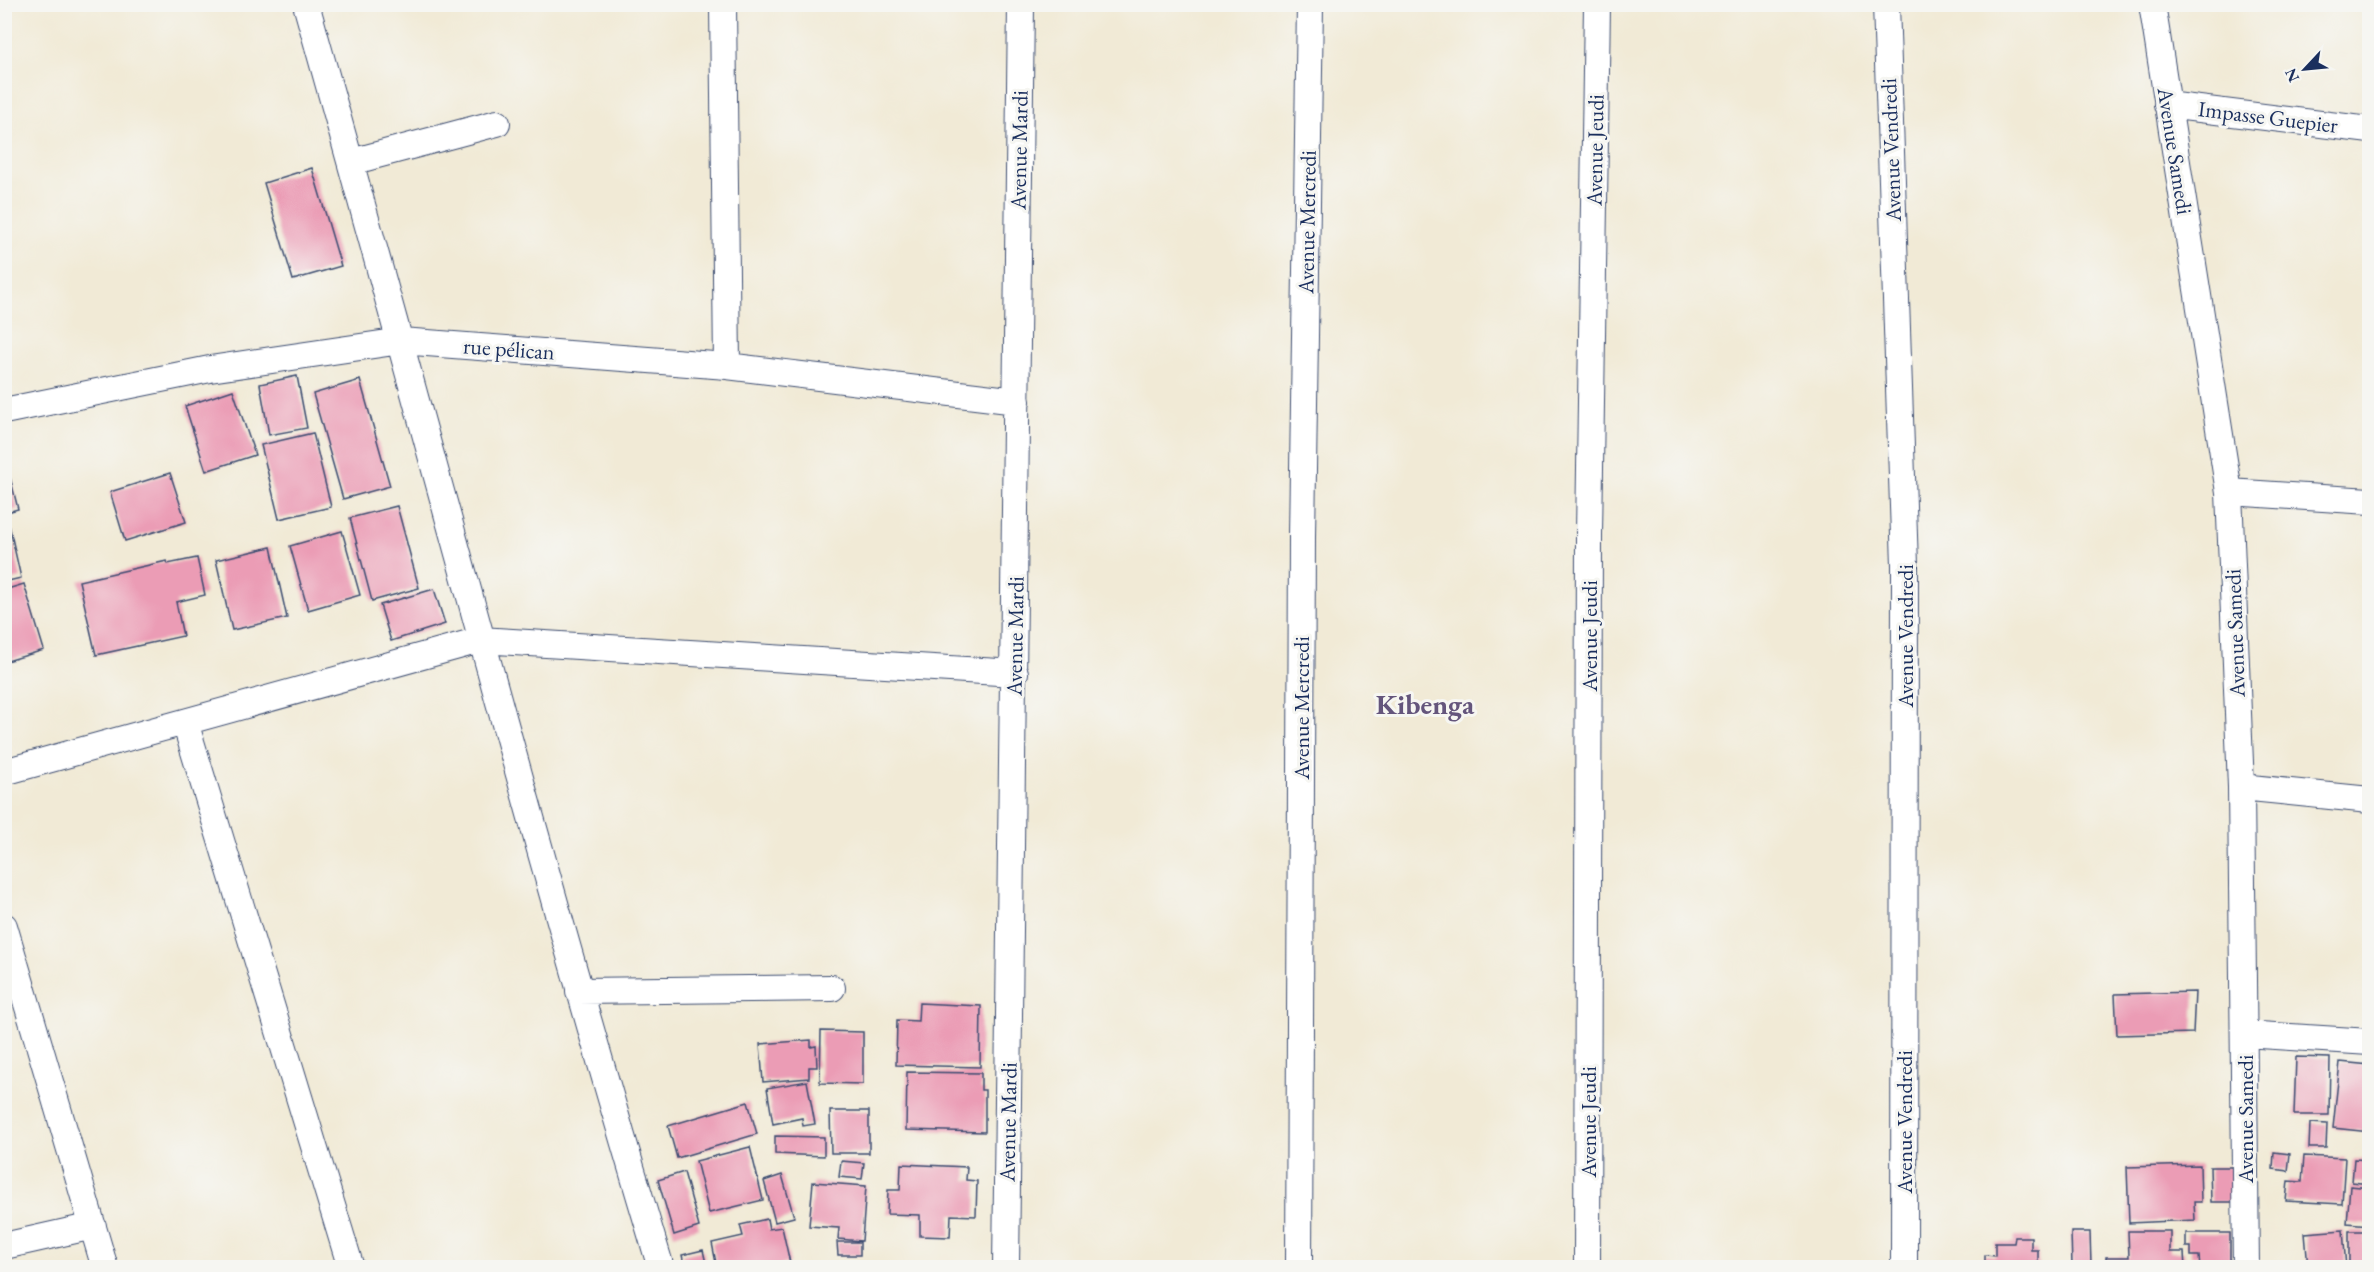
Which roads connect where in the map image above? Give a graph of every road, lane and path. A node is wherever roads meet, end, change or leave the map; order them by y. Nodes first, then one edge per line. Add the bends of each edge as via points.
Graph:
1 (306, 4) edge
2 (723, 4) edge
3 (1021, 4) edge
4 (1310, 4) edge
5 (1597, 4) edge
6 (1886, 4) edge
7 (2152, 4) edge
8 (2167, 105) junction
9 (496, 123) dead end
10 (2370, 130) edge
11 (351, 162) junction
12 (401, 341) junction
13 (728, 366) junction
14 (1017, 401) junction
15 (4, 411) edge
16 (2229, 492) junction
17 (2370, 501) edge
18 (480, 640) junction
19 (1015, 673) junction
20 (185, 722) junction
21 (4, 772) edge
22 (2241, 787) junction
23 (2370, 800) edge
24 (4, 926) edge
25 (832, 988) dead end
26 (579, 992) junction
27 (2244, 1034) junction
28 (2370, 1042) edge
29 (93, 1226) junction
30 (4, 1246) edge
31 (105, 1268) edge
32 (351, 1268) edge
33 (661, 1268) edge
34 (1006, 1268) edge
35 (1299, 1268) edge
36 (1587, 1268) edge
37 (1904, 1268) edge
38 (2246, 1268) edge

1 - 11 street
2 - 13 street
3 - 14 street, Avenue Mardi
4 - 35 street, Avenue Mercredi via 1302,549
5 - 36 street, Avenue Jeudi via 1589,535
6 - 37 street, Avenue Vendredi via 1905,565
7 - 8 street, Avenue Samedi
8 - 10 street, Impasse Guepier
8 - 16 street, Avenue Samedi
9 - 11 street
11 - 12 street
12 - 13 street, rue pélican
12 - 15 street, rue pélican via 210,369
12 - 18 street
13 - 14 street, rue pélican
14 - 19 street, Avenue Mardi
16 - 17 street
16 - 22 street, Avenue Samedi
18 - 19 street
18 - 20 street
18 - 26 street
19 - 34 street, Avenue Mardi
20 - 21 street
20 - 32 street
22 - 23 street
22 - 27 street, Avenue Samedi
24 - 29 street
25 - 26 street
26 - 33 street
27 - 28 street
27 - 38 street, Avenue Samedi
29 - 30 street
29 - 31 street

